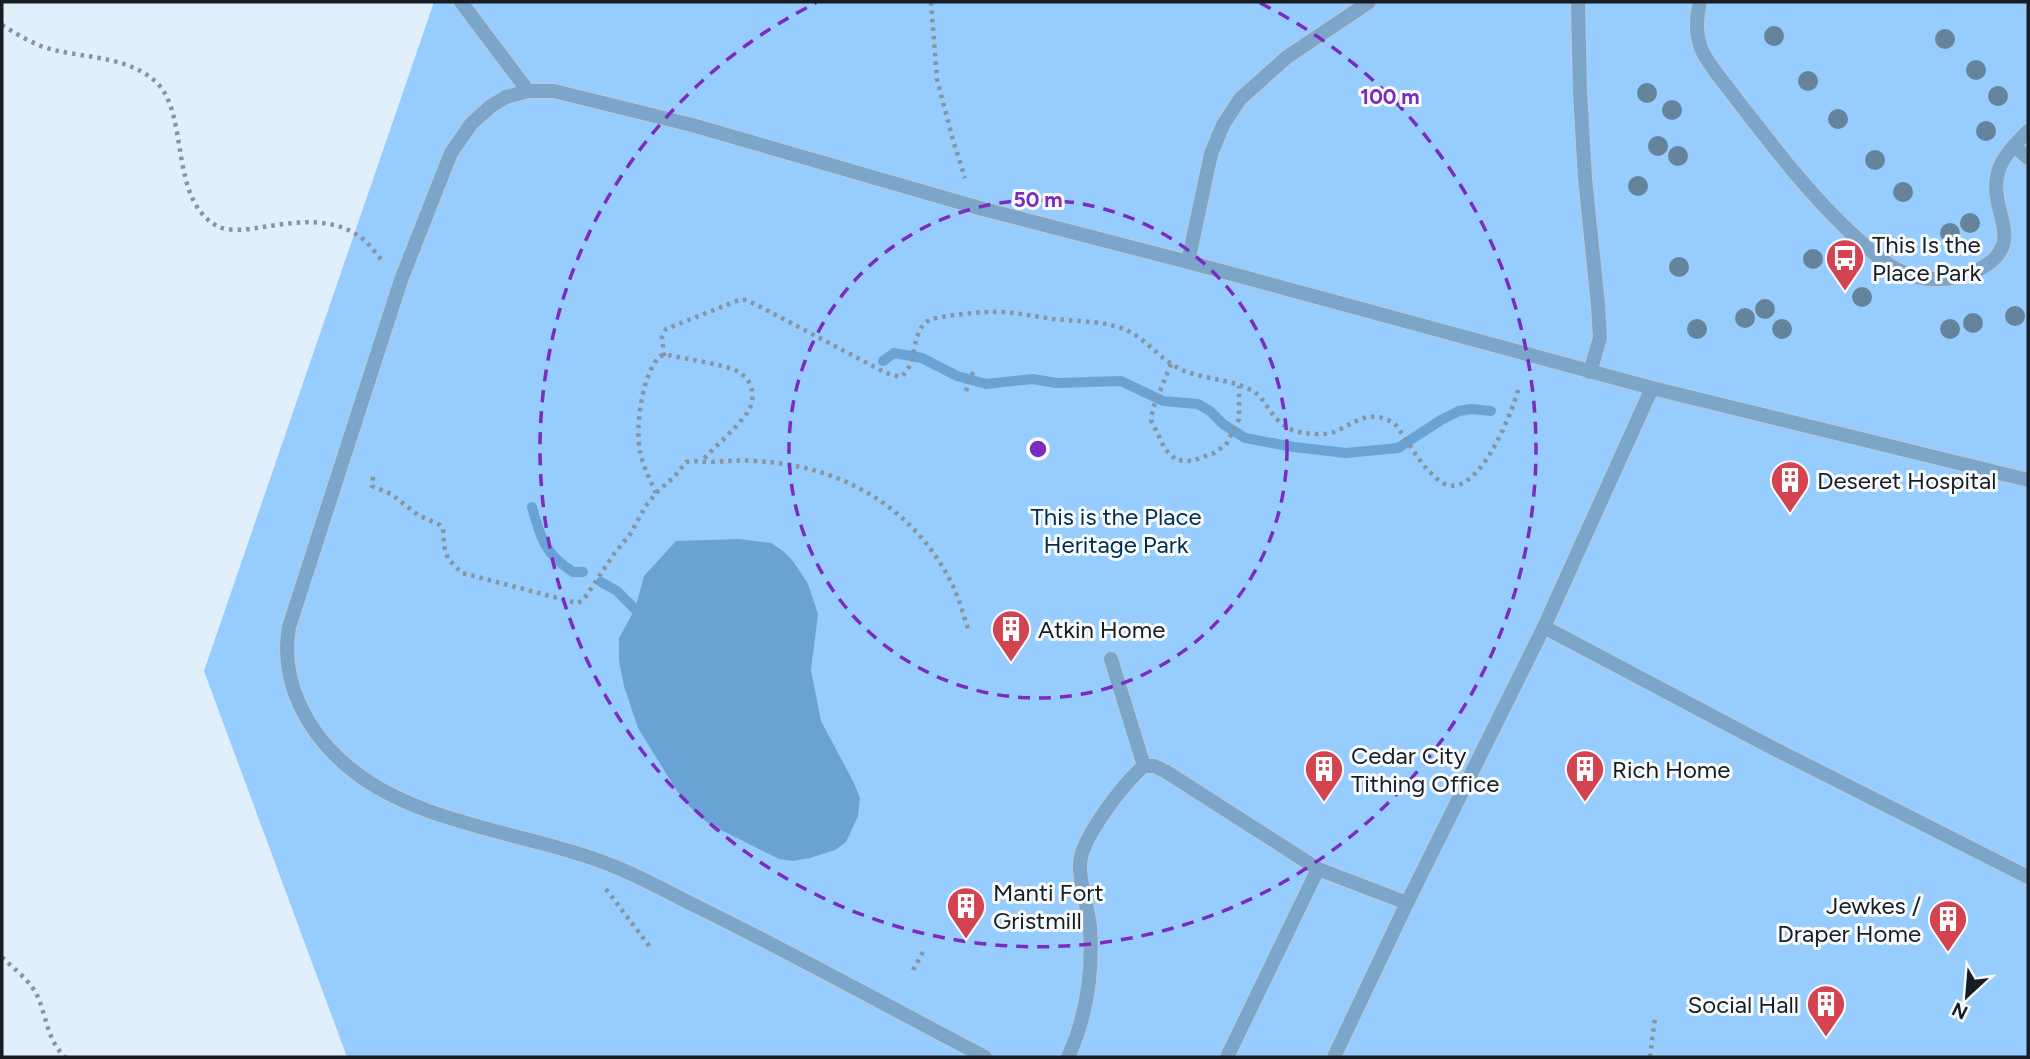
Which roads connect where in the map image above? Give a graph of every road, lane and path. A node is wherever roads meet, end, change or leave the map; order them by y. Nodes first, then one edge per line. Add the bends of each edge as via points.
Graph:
1 (461, 2) edge
2 (931, 2) edge
3 (1369, 2) edge
4 (1578, 2) edge
5 (1700, 2) edge
6 (2, 25) edge
7 (528, 91) junction
8 (2028, 131) edge
9 (2014, 146) junction
10 (2028, 158) edge
11 (984, 209) junction
12 (1188, 261) junction
13 (401, 280) junction
14 (664, 356) junction
15 (1171, 364) junction
16 (973, 372) dead end
17 (1590, 372) junction
18 (1239, 386) junction
19 (1652, 388) junction
20 (1518, 390) dead end
21 (966, 391) dead end
22 (701, 461) junction
23 (373, 477) dead end
24 (2028, 480) edge
25 (656, 493) junction
26 (1544, 627) junction
27 (968, 629) dead end
28 (1111, 659) dead end
29 (1144, 766) junction
30 (580, 855) junction
31 (1318, 869) junction
32 (2028, 877) edge
33 (1407, 903) junction
34 (650, 947) dead end
35 (924, 950) dead end
36 (2, 957) edge
37 (913, 970) dead end
38 (1655, 1017) dead end
39 (65, 1057) edge
40 (985, 1057) edge
41 (1068, 1057) edge
42 (1227, 1057) edge
43 (1334, 1057) edge
44 (1650, 1057) edge

1 - 7 lane
2 - 11 path via 940,91 964,177
3 - 12 lane via 1287,57 1240,99 1212,154
4 - 17 lane via 1584,165 1600,338
5 - 9 lane via 1695,21 1701,49 1720,77 1825,208 1898,270 1928,280 1955,278 1994,260 2005,247 2007,229 1997,200 1997,176 2002,160
6 - 13 path via 52,50 131,66 156,81 171,106 190,194 220,228 247,230 300,222 337,225 362,239
7 - 11 lane via 554,91 692,125
7 - 13 lane via 506,97 471,124 452,153
8 - 9 lane
9 - 10 lane
11 - 12 lane
12 - 17 lane
13 - 30 lane via 289,627 286,655 293,689 325,743 380,789 441,815
14 - 15 path via 666,329 745,300 891,376 907,372 921,329 931,319 996,312 1120,328
14 - 22 path via 735,370 752,387 748,412
14 - 25 path via 656,359 649,375 638,431 640,455
15 - 18 path
15 - 18 path via 1151,420 1176,460 1192,461 1214,453 1229,440 1238,423
16 - 21 path
17 - 19 lane
18 - 20 path via 1256,393 1274,418 1298,432 1336,432 1372,417 1391,421 1435,476 1450,485 1462,484 1487,459
19 - 24 lane
19 - 26 lane
22 - 25 path via 686,462
22 - 27 path via 799,466 878,497 935,554 953,586
23 - 25 path via 372,486 440,525 448,559 462,573 576,603 586,596
26 - 32 lane
26 - 33 lane
28 - 29 lane
29 - 31 lane via 1165,771
29 - 41 lane via 1088,838 1080,861 1091,962 1087,1004
30 - 34 path
30 - 40 lane via 618,868 740,928
31 - 33 lane
31 - 42 lane
33 - 43 lane
35 - 37 path
36 - 39 path via 30,984 51,1040
38 - 44 path

